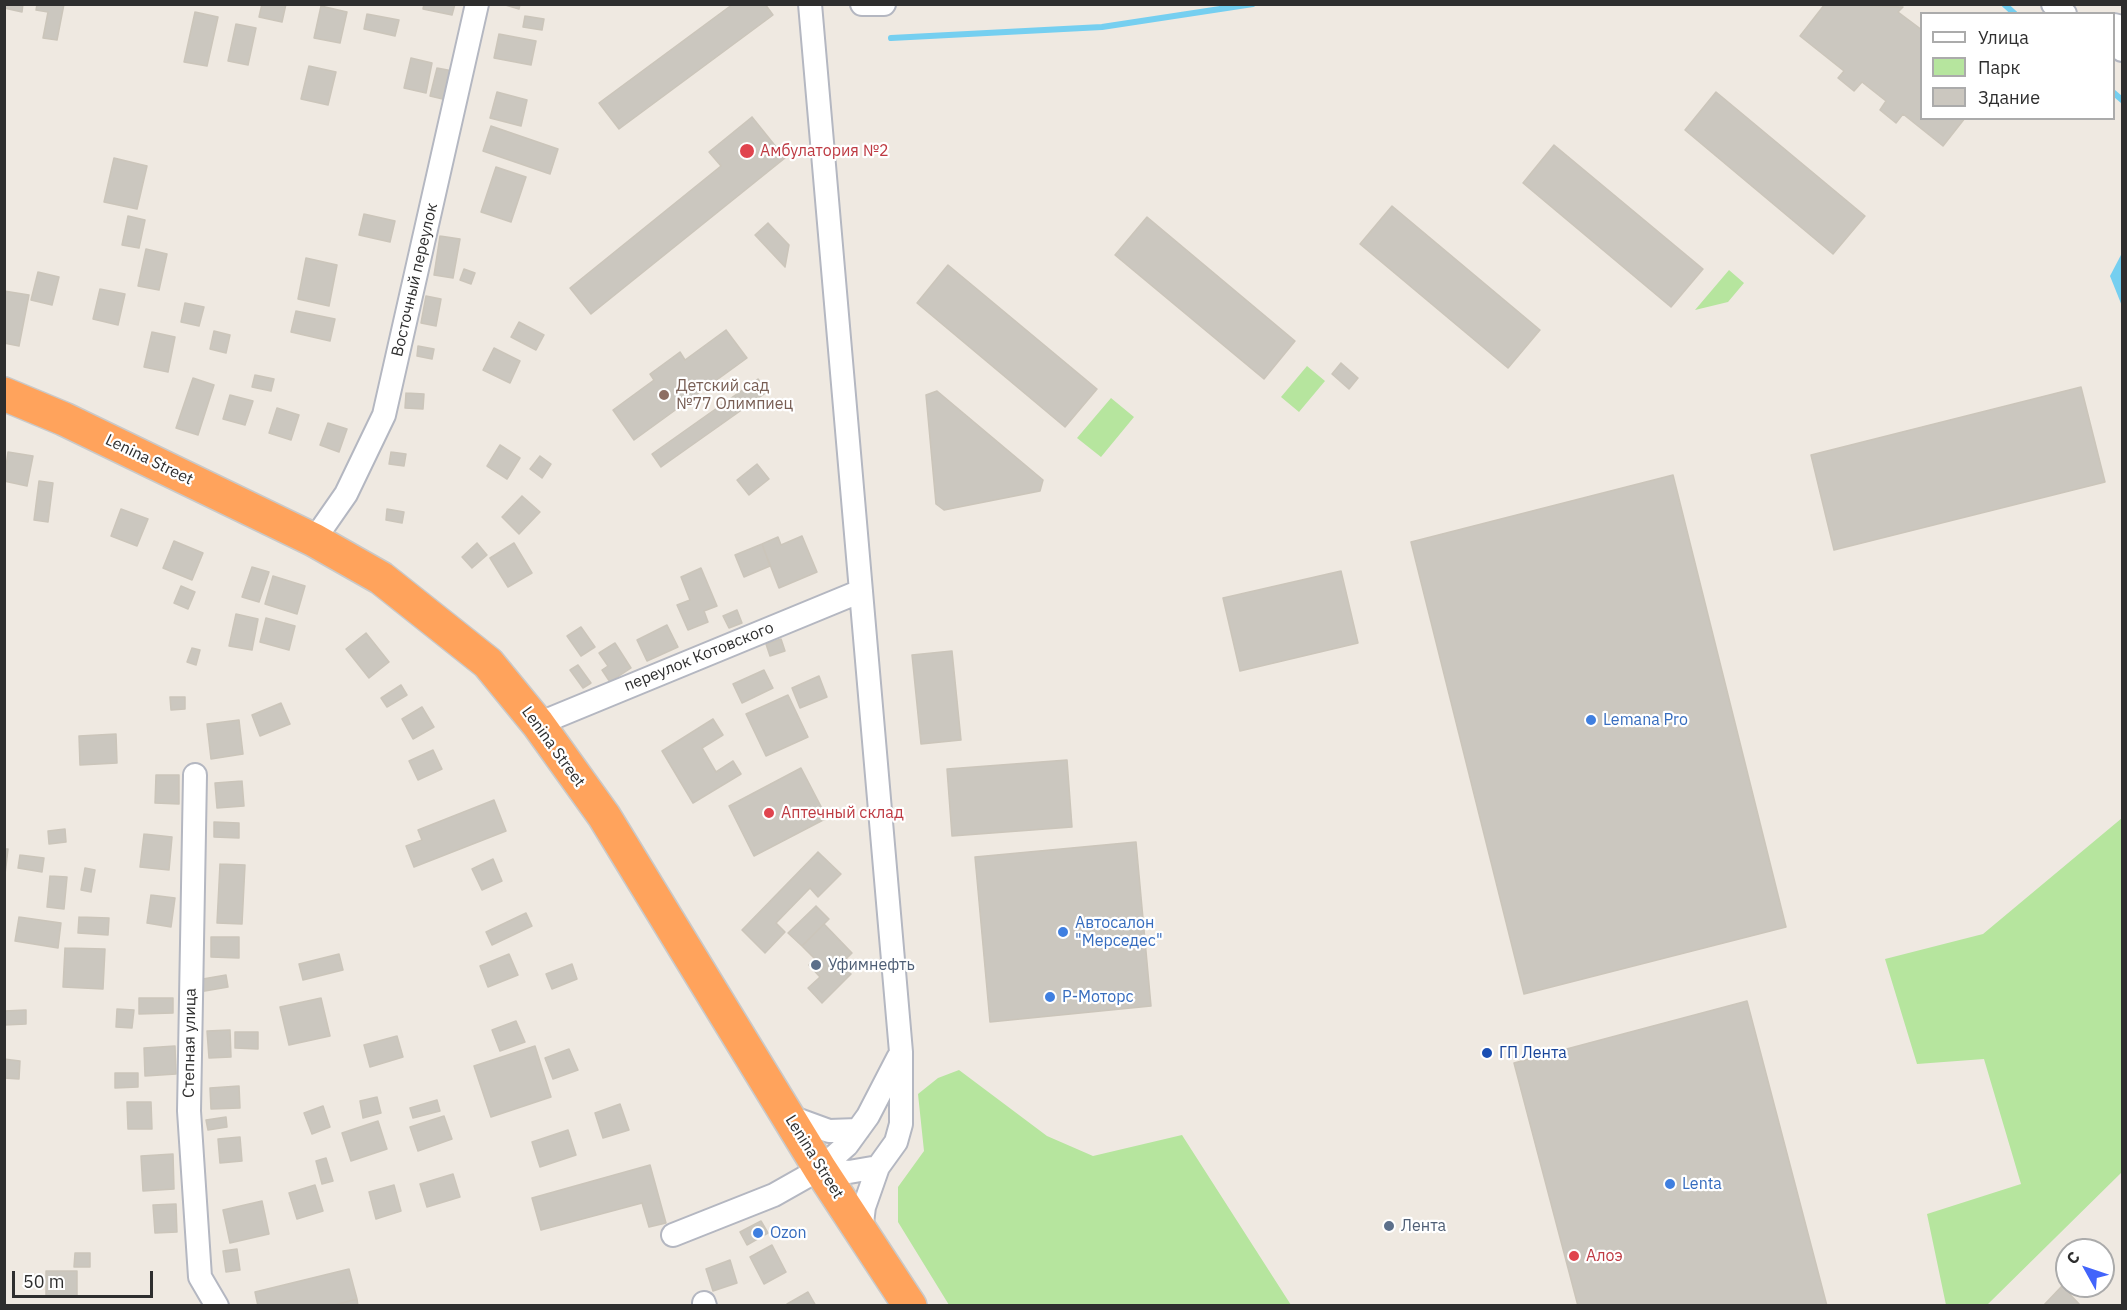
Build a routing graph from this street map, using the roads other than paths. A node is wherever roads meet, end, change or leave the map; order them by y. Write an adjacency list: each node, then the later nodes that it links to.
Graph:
1 (477, 4): 7 (street, Восточный переулок)
2 (810, 4): 8 (street)
3 (862, 4): 5 (street)
4 (884, 4): 5 (street)
5 (868, 5)
6 (4, 394): 7 (highway, Lenina Street)
7 (314, 540): 9 (highway, Lenina Street)
8 (861, 591): 9 (street, переулок Котовского); 11 (street)
9 (538, 724): 12 (highway, Lenina Street)
10 (195, 775): 18 (street, Степная улица)
11 (901, 1052): 13 (street); 14 (street)
12 (788, 1116): 13 (street); 15 (highway, Lenina Street)
13 (858, 1130): 15 (street)
14 (878, 1167): 15 (street); 16 (street)
15 (820, 1169): 16 (highway, Lenina Street); 17 (street)
16 (861, 1231): 19 (highway, Lenina Street)
17 (673, 1234)
18 (217, 1305)
19 (910, 1305)

